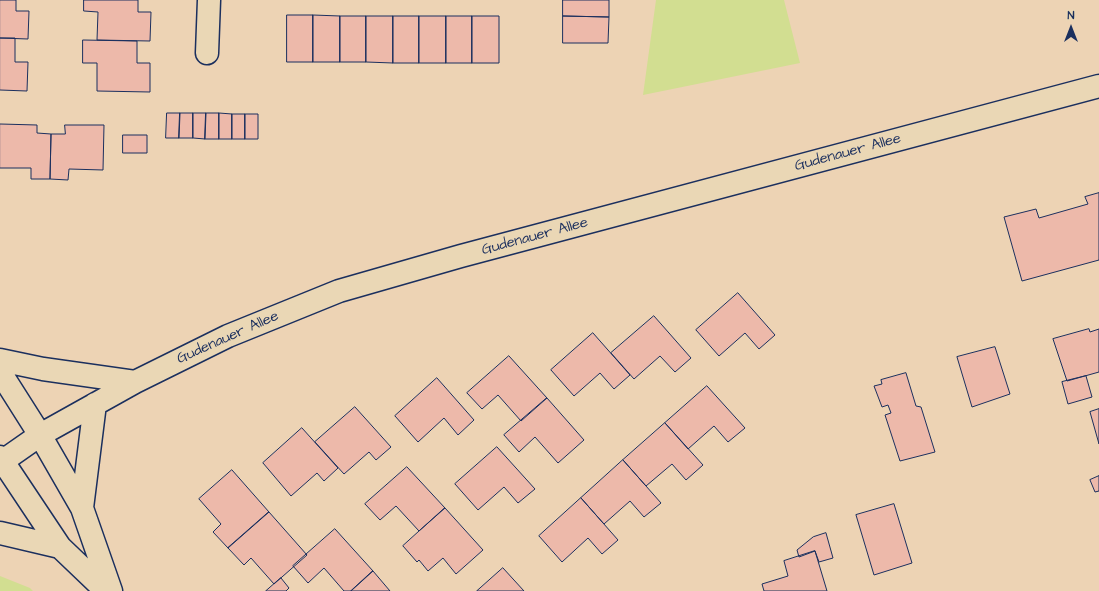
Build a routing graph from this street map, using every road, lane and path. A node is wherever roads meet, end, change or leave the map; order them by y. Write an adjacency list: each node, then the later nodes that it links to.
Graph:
1 (209, 0): 2 (main road)
2 (207, 53)
3 (1099, 86): 6 (main road, Gudenauer Allee)
4 (0, 360): 6 (main road)
5 (0, 372): 8 (main road)
6 (135, 382): 7 (main road, Gudenauer Allee)
7 (95, 404): 8 (main road, Gudenauer Allee); 10 (main road)
8 (40, 435): 9 (main road, Gudenauer Allee); 10 (main road)
9 (1, 460): 12 (main road)
10 (82, 508): 14 (main road)
11 (0, 533): 12 (main road)
12 (60, 547): 13 (main road)
13 (106, 591)
14 (111, 591)

